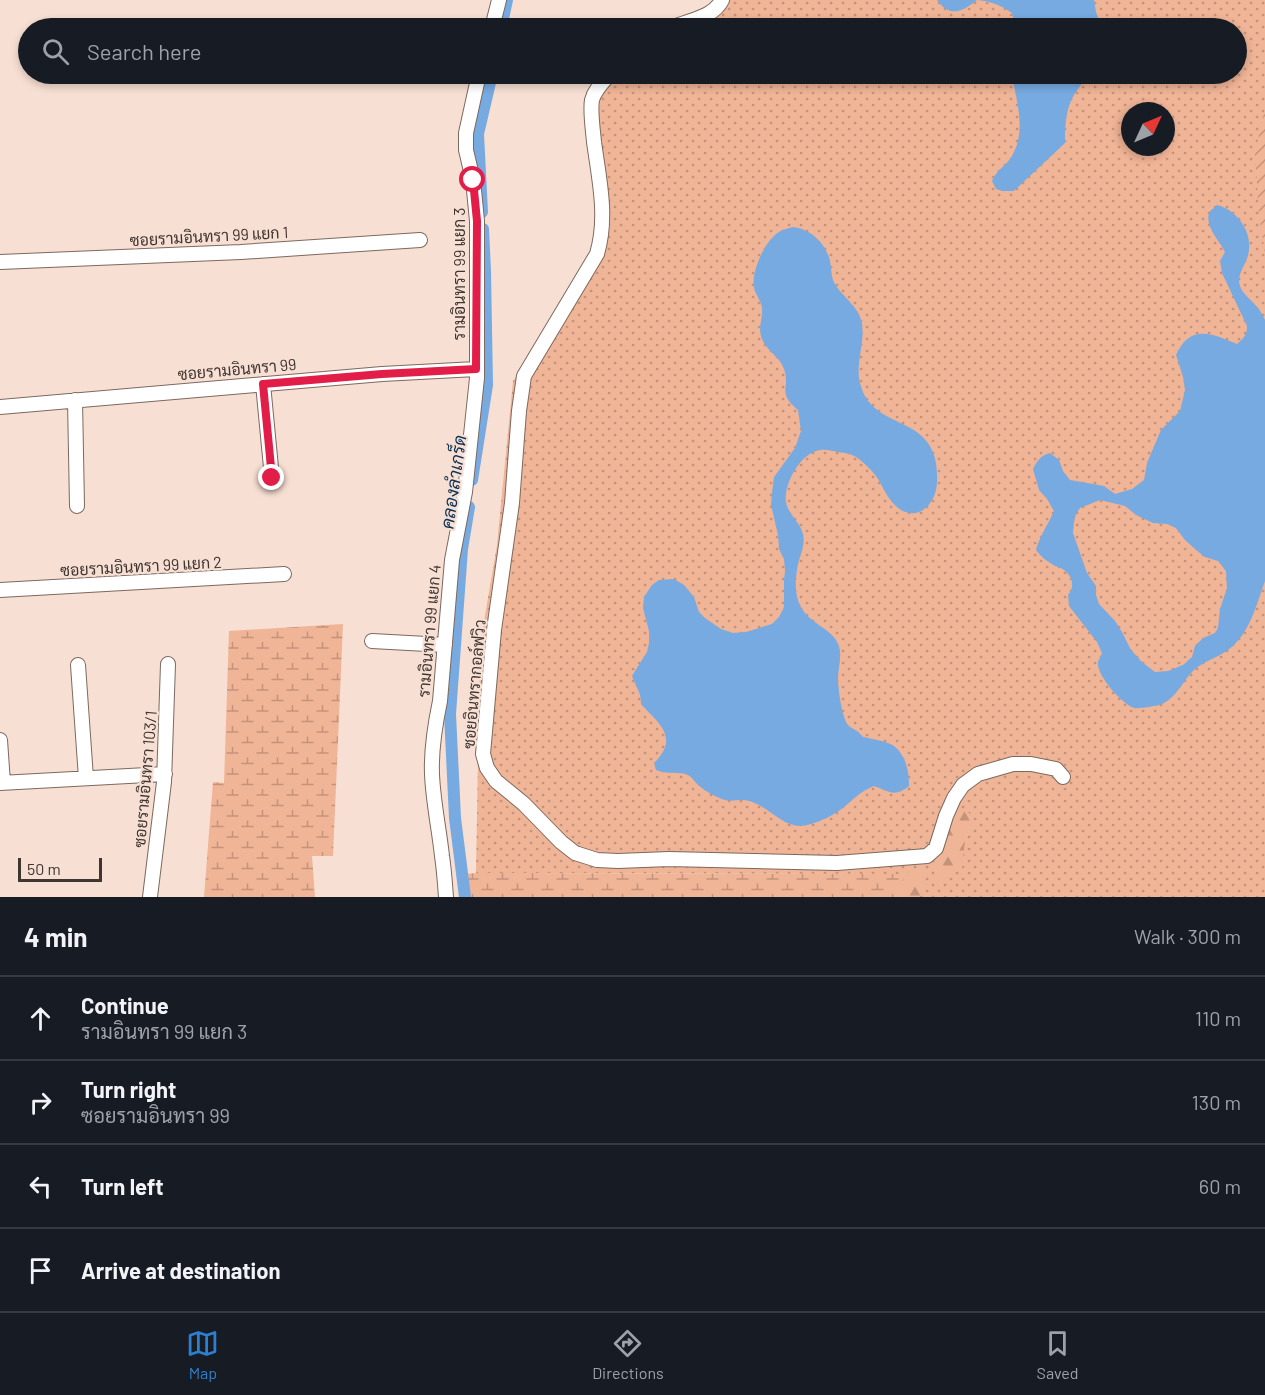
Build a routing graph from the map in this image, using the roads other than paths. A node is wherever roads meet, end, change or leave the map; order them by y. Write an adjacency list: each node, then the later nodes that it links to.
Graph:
1 (498, 0): 3 (street)
2 (722, 0): 4 (street)
3 (494, 18)
4 (698, 18)
5 (476, 84): 9 (street, รามอินทรา 99 แยก 3)
6 (600, 84): 23 (street, ซอยอินทรากอล์ฟวิว)
7 (420, 240): 8 (street, ซอยรามอินทรา 99 แยก 1)
8 (0, 262)
9 (476, 369): 10 (street, ซอยรามอินทรา 99); 18 (street, รามอินทรา 99 แยก 4)
10 (263, 384): 11 (street, ซอยรามอินทรา 99); 13 (street)
11 (75, 400): 12 (street, ซอยรามอินทรา 99); 14 (street)
12 (0, 407)
13 (272, 478)
14 (77, 506)
15 (284, 574): 16 (street, ซอยรามอินทรา 99 แยก 2)
16 (0, 590)
17 (372, 641): 18 (street)
18 (445, 645): 27 (street, รามอินทรา 99 แยก 4)
19 (168, 664): 22 (street, ซอยรามอินทรา 103/1)
20 (78, 665): 24 (street)
21 (0, 740): 25 (street)
22 (165, 774): 24 (street); 26 (street, ซอยรามอินทรา 103/1)
23 (1063, 777)
24 (86, 778): 25 (street)
25 (1, 783)
26 (150, 897)
27 (446, 897)

